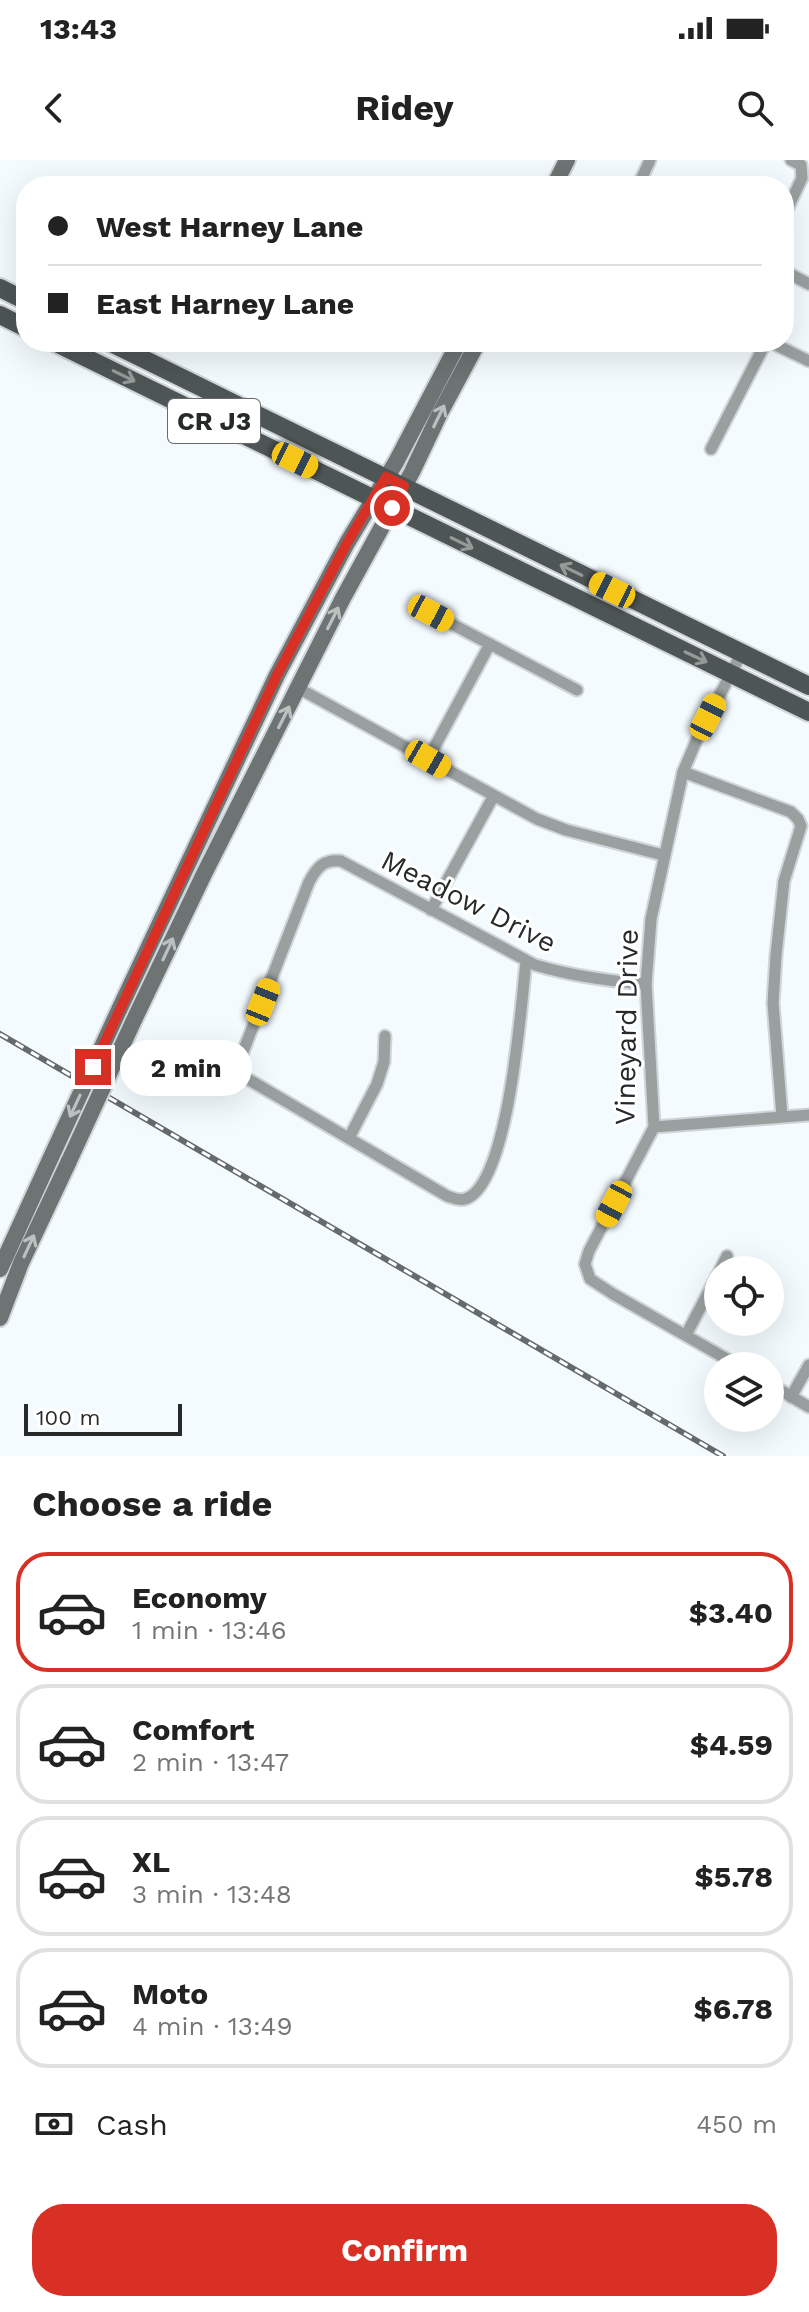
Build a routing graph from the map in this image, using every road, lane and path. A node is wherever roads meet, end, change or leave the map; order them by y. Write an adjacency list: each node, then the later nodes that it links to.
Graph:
1 (791, 160): 2 (street)
2 (794, 195)
3 (74, 352): 13 (main road, CR J3, one-way to 13)
4 (130, 352): 11 (main road, CR J3)
5 (454, 352): 11 (main road)
6 (473, 352): 12 (main road, one-way to 6)
7 (763, 352): 10 (street)
8 (790, 352): 9 (street)
9 (809, 361)
10 (711, 449)
11 (386, 477): 12 (main road, CR J3); 13 (main road)
12 (404, 486): 14 (main road); 17 (main road, CR J3, one-way to 12)
13 (374, 499): 14 (main road, CR J3); 35 (main road, one-way to 35, bridge)
14 (392, 508): 18 (main road, CR J3, one-way to 18); 20 (main road, one-way to 14)
15 (431, 613): 16 (street)
16 (490, 644): 21 (street); 23 (street)
17 (741, 654): 18 (street, Vineyard Drive); 19 (main road, CR J3)
18 (731, 673): 22 (main road, CR J3); 24 (street, Vineyard Drive)
19 (809, 686)
20 (298, 688): 23 (street); 35 (main road, one-way to 20, bridge)
21 (577, 690)
22 (809, 712)
23 (428, 759): 25 (street)
24 (683, 772): 26 (street, Vineyard Drive); 32 (street)
25 (493, 797): 26 (street); 27 (street)
26 (663, 855): 29 (street, Vineyard Drive)
27 (431, 910): 28 (street, Meadow Drive); 34 (street, Meadow Drive)
28 (526, 962): 29 (street, Meadow Drive); 34 (street)
29 (646, 984): 33 (street, Vineyard Drive)
30 (385, 1036): 34 (street)
31 (809, 1115): 32 (street)
32 (782, 1116): 33 (street)
33 (654, 1127): 39 (street, Vineyard Drive)
34 (349, 1138)
35 (61, 1157): 36 (main road); 38 (main road, one-way to 35)
36 (0, 1269)
37 (704, 1301): 39 (street)
38 (0, 1318)
39 (686, 1335): 40 (street)
40 (715, 1352)
41 (809, 1365): 43 (street)
42 (784, 1393): 43 (street)
43 (791, 1397): 44 (street)
44 (809, 1407)

